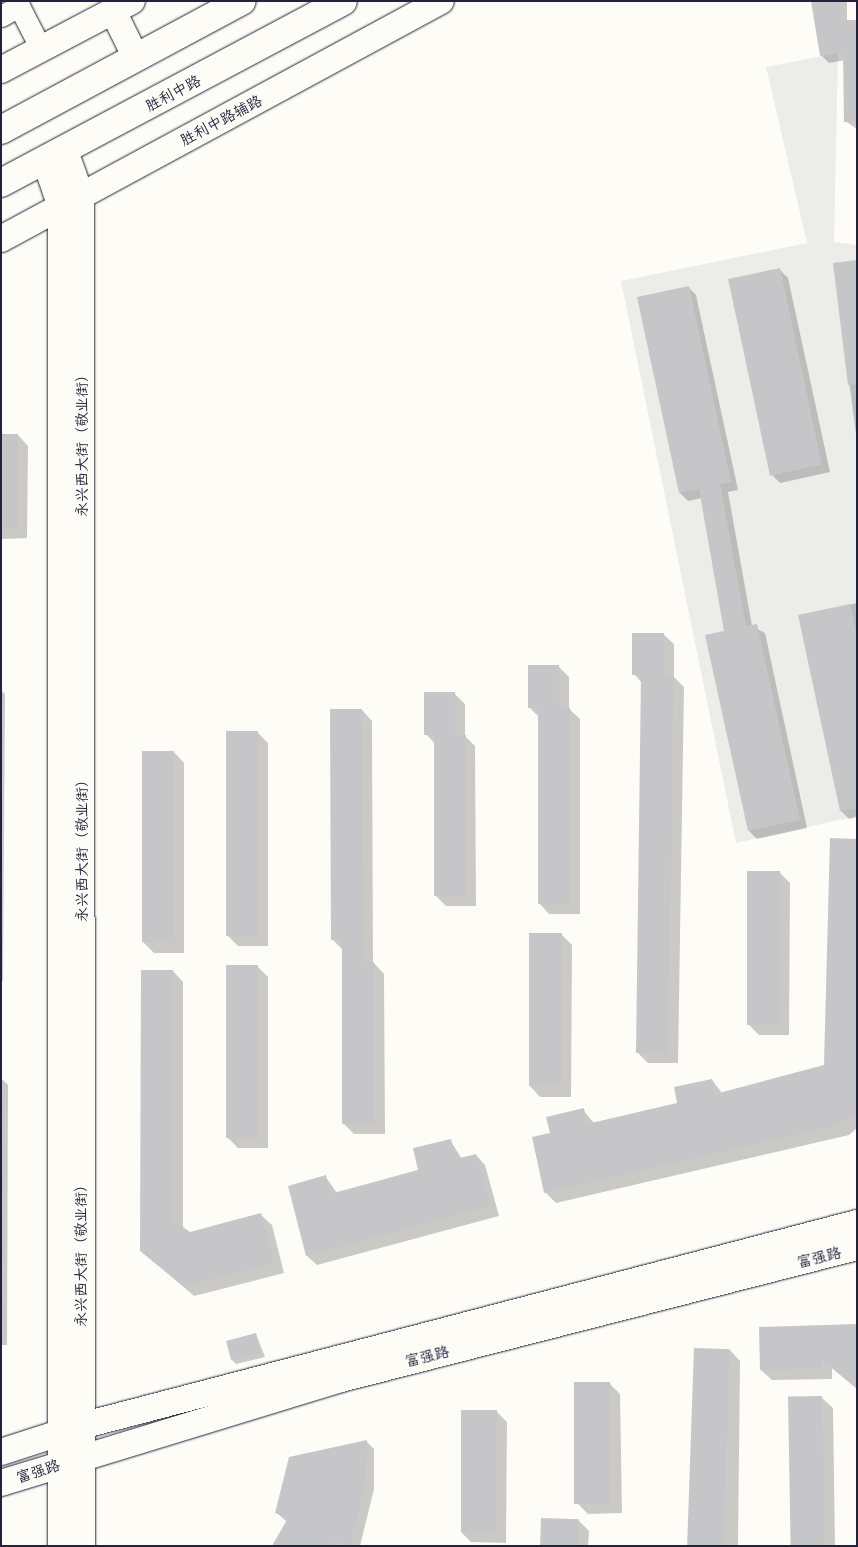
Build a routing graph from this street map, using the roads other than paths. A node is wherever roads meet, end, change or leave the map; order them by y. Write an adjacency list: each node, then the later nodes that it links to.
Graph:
1 (242, 1): 7 (highway)
2 (343, 1): 10 (highway, 胜利中路)
3 (441, 1): 12 (main road, 胜利中路辅路)
4 (117, 5): 6 (main road); 7 (main road)
5 (1, 16): 6 (street)
6 (41, 49): 8 (main road)
7 (136, 58): 9 (highway)
8 (1, 70)
9 (1, 130)
10 (55, 155): 11 (highway, 胜利中路); 12 (main road, 永兴西大街（敬业街）)
11 (1, 183)
12 (72, 202): 13 (main road, 胜利中路辅路); 16 (main road, 永兴西大街（敬业街）)
13 (1, 239)
14 (857, 1223): 16 (main road, 富强路)
15 (857, 1247): 18 (main road, 富强路)
16 (71, 1429): 17 (main road, 富强路); 18 (main road, 永兴西大街（敬业街）)
17 (1, 1452)
18 (72, 1460): 19 (main road, 富强路); 20 (main road, 永兴西大街（敬业街）); 21 (main road, 永兴西大街（敬业街）)
19 (1, 1483)
20 (62, 1546)
21 (82, 1546)

